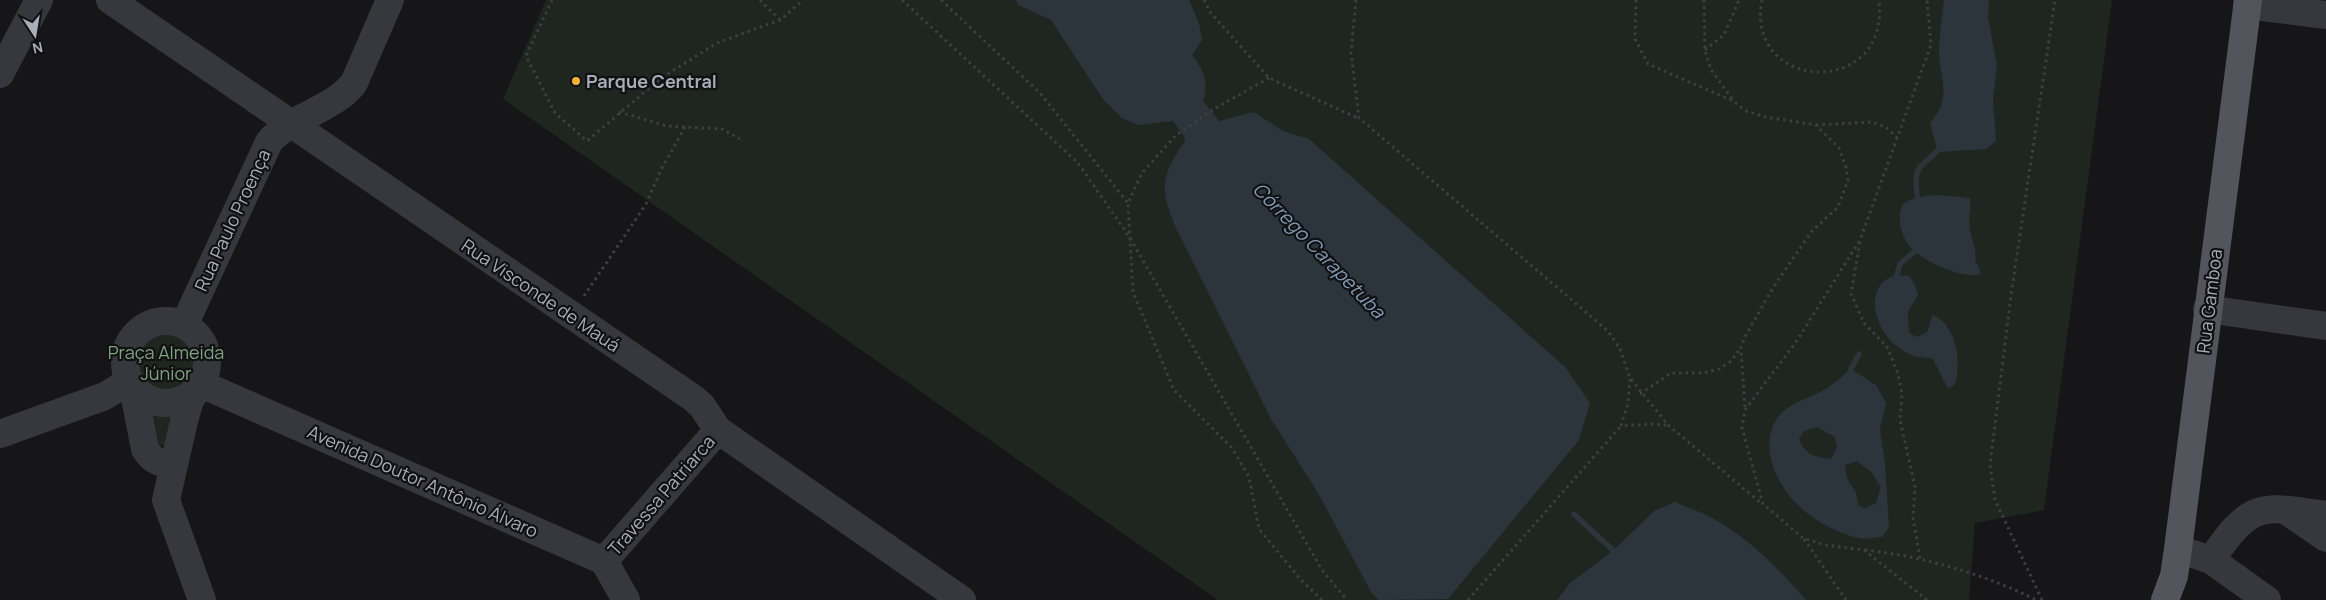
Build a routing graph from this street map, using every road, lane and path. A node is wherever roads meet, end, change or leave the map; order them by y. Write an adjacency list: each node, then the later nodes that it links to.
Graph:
1 (39, 0): 22 (street)
2 (110, 0): 27 (street, Rua Visconde de Mauá)
3 (390, 0): 27 (street, Rua Paulo Proença)
4 (552, 0): 25 (path)
5 (760, 0): 20 (path)
6 (802, 0): 20 (path)
7 (902, 0): 33 (path)
8 (941, 0): 32 (path)
9 (1204, 0): 23 (path)
10 (1356, 0): 26 (path)
11 (1636, 0): 24 (path)
12 (1704, 0): 21 (path)
13 (1739, 0): 21 (path)
14 (1762, 0): 15 (path)
15 (1878, 0)
16 (1927, 0): 30 (path)
17 (2055, 0): 69 (path)
18 (2248, 3): 19 (street); 35 (main road, Rua Gamboa)
19 (2326, 15)
20 (780, 20): 25 (path)
21 (1705, 50): 24 (path)
22 (0, 74)
23 (1269, 78): 26 (path); 32 (path)
24 (1733, 101): 28 (path)
25 (619, 112): 29 (path)
26 (1359, 118): 40 (path)
27 (291, 124): 36 (street, Rua Visconde de Mauá); 37 (street, Rua Paulo Proença)
28 (1816, 125): 30 (path); 39 (path)
29 (685, 127): 31 (path); 36 (path)
30 (1897, 138): 34 (path)
31 (740, 139)
32 (1128, 204): 33 (path)
33 (1130, 238): 63 (path); 64 (path)
34 (1860, 240): 44 (path); 57 (path)
35 (2207, 309): 38 (street); 55 (main road, Rua Gamboa)
36 (571, 315): 47 (street, Rua Visconde de Mauá)
37 (184, 325): 41 (street); 42 (street)
38 (2326, 326)
39 (1741, 348): 43 (path); 44 (path)
40 (1630, 378): 43 (path); 46 (path)
41 (131, 384): 42 (street); 48 (street); 49 (street)
42 (198, 387): 49 (street); 59 (street, Avenida Doutor Antônio Álvaro)
43 (1640, 394): 45 (path)
44 (1745, 410): 50 (path)
45 (1668, 425): 46 (path); 50 (path)
46 (1621, 426): 65 (path)
47 (718, 430): 59 (street, Travessa Patriarca); 62 (street, Rua Visconde de Mauá)
48 (0, 434)
49 (175, 460): 60 (street)
50 (1763, 504): 53 (path)
51 (2284, 509): 52 (street); 54 (street); 58 (street)
52 (2326, 515)
53 (1803, 538): 56 (path); 66 (path)
54 (2326, 538)
55 (2178, 549): 58 (street); 70 (main road, Rua Gamboa)
56 (1864, 550): 57 (path); 67 (path)
57 (1920, 558): 68 (path)
58 (2210, 560): 71 (street)
59 (604, 561): 61 (street)
60 (202, 600)
61 (626, 600)
62 (962, 600)
63 (1322, 600)
64 (1347, 600)
65 (1468, 600)
66 (1846, 600)
67 (1927, 600)
68 (2036, 600)
69 (2042, 600)
70 (2165, 600)
71 (2266, 600)

